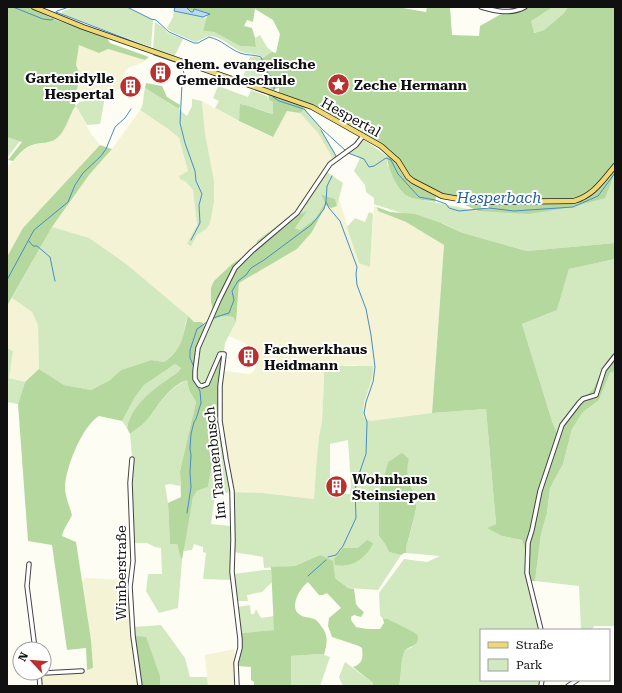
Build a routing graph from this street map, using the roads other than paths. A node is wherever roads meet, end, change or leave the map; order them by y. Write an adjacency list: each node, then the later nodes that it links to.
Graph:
1 (34, 7): 4 (main road, Hespertal)
2 (481, 7): 3 (street)
3 (525, 7)
4 (363, 136): 5 (main road, Hespertal); 14 (street, Im Tannenbusch)
5 (615, 166)
6 (615, 356): 9 (street)
7 (132, 459): 13 (street, Wimberstraße)
8 (29, 564): 10 (street)
9 (541, 629)
10 (34, 641)
11 (82, 670): 12 (street)
12 (52, 672)
13 (140, 686)
14 (237, 686)

